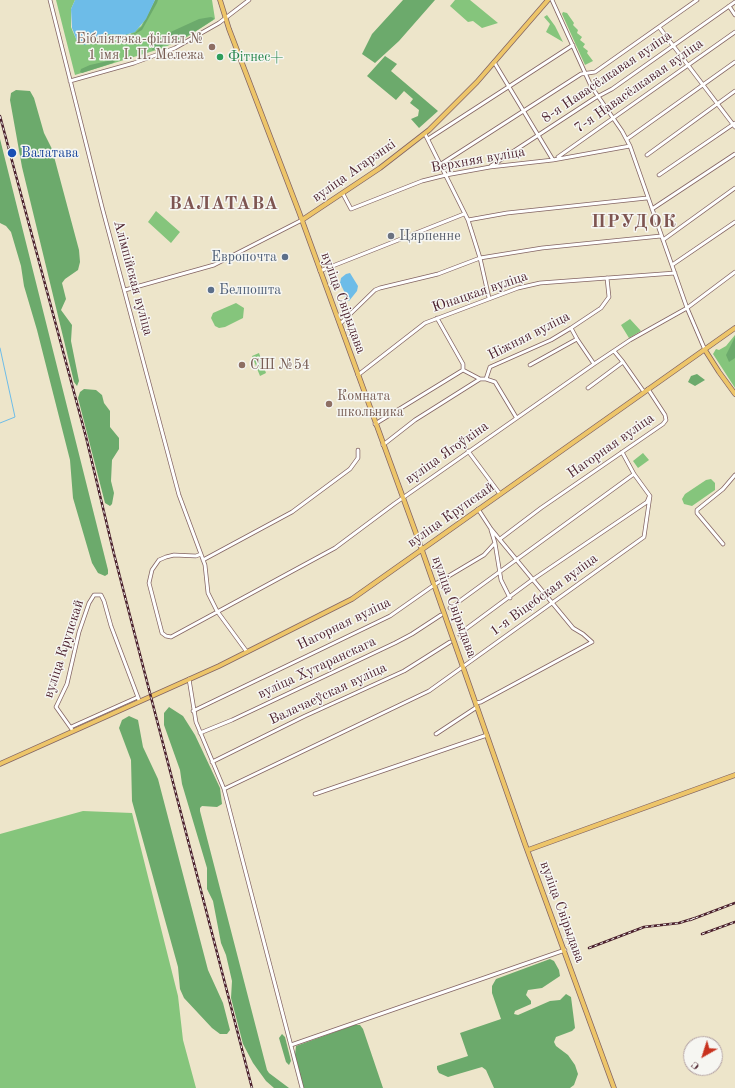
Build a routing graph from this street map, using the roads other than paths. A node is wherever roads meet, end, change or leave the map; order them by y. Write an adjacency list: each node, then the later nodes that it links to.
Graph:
1 (50, 0): 19 (street, Алімпійская вуліца)
2 (220, 0): 10 (main road, вуліца Свірыдава)
3 (249, 0): 10 (street)
4 (548, 0): 15 (main road, вуліца Агарэнкі)
5 (552, 0): 13 (street)
6 (697, 0): 11 (street)
7 (735, 2): 8 (street, 8-я Навасёлкавая вуліца)
8 (729, 6): 9 (street); 14 (street, 8-я Навасёлкавая вуліца)
9 (735, 15)
10 (225, 18): 19 (street); 45 (main road, вуліца Свірыдава)
11 (659, 26): 14 (street); 18 (street)
12 (735, 32): 17 (street, 7-я Навасёлкавая вуліца)
13 (573, 45): 18 (street); 21 (street)
14 (674, 46): 17 (street); 23 (street, 8-я Навасёлкавая вуліца)
15 (494, 62): 21 (street); 28 (main road, вуліца Агарэнкі)
16 (735, 62): 20 (street)
17 (688, 65): 20 (street); 26 (street, 7-я Навасёлкавая вуліца)
18 (585, 74): 23 (street); 25 (street)
19 (70, 81): 55 (street, Алімпійская вуліца)
20 (702, 85): 24 (street); 31 (street)
21 (510, 86): 25 (street); 30 (street)
22 (735, 90): 24 (street)
23 (598, 96): 26 (street); 29 (street, 8-я Навасёлкавая вуліца)
24 (716, 104): 27 (street); 34 (street)
25 (524, 111): 29 (street); 36 (street)
26 (613, 118): 31 (street); 35 (street, 7-я Навасёлкавая вуліца)
27 (734, 125): 39 (street)
28 (425, 134): 30 (street); 41 (main road, вуліца Агарэнкі)
29 (539, 136): 35 (street); 37 (street, 8-я Навасёлкавая вуліца)
30 (428, 139): 36 (street)
31 (627, 139): 32 (street)
32 (630, 146): 35 (street, Верхняя вуліца); 42 (street)
33 (735, 154): 43 (street)
34 (647, 155)
35 (555, 159): 37 (street, Верхняя вуліца)
36 (441, 164): 38 (street)
37 (490, 167): 38 (street, Верхняя вуліца)
38 (446, 175): 41 (street, Верхняя вуліца); 44 (street)
39 (659, 175)
40 (735, 188): 48 (street)
41 (343, 194): 45 (main road, вуліца Агарэнкі)
42 (648, 198): 43 (street); 46 (street)
43 (652, 209): 48 (street)
44 (464, 214): 46 (street); 51 (street)
45 (302, 220): 51 (main road, вуліца Свірыдава); 55 (street, вуліца Агарэнкі)
46 (468, 220): 49 (street)
47 (735, 222): 50 (street)
48 (662, 238): 49 (street); 50 (street)
49 (480, 258): 56 (street); 59 (street)
50 (672, 265): 53 (street)
51 (319, 271): 59 (main road, вуліца Свірыдава)
52 (735, 272): 57 (street, вуліца Ягоўкіна)
53 (675, 273): 54 (street, Юнацкая вуліца); 57 (street)
54 (607, 278): 56 (street, Юнацкая вуліца); 60 (street, Ніжняя вуліца)
55 (125, 290): 92 (street, Алімпійская вуліца)
56 (489, 298): 58 (street, Юнацкая вуліца)
57 (687, 308): 63 (street); 64 (street, вуліца Ягоўкіна)
58 (437, 318): 68 (street); 69 (street, Юнацкая вуліца)
59 (340, 324): 69 (main road, вуліца Свірыдава)
60 (571, 328): 62 (street); 71 (street, Ніжняя вуліца)
61 (735, 328): 63 (main road, вуліца Крупскай)
62 (577, 339): 66 (street); 67 (street)
63 (705, 350): 73 (main road, вуліца Крупскай); 74 (main road)
64 (614, 351): 65 (street); 66 (street, вуліца Ягоўкіна)
65 (624, 362): 72 (street); 73 (street)
66 (594, 364): 75 (street, вуліца Ягоўкіна)
67 (530, 365)
68 (463, 370): 70 (street, Ніжняя вуліца); 76 (street)
69 (358, 375): 76 (main road, вуліца Свірыдава)
70 (480, 379): 71 (street, Ніжняя вуліца); 77 (street)
71 (486, 379): 75 (street)
72 (588, 388)
73 (646, 390): 80 (street, Нагорная вуліца); 83 (main road, вуліца Крупскай)
74 (735, 394)
75 (516, 417): 79 (street, вуліца Ягоўкіна)
76 (376, 424): 77 (main road, вуліца Свірыдава)
77 (383, 445): 85 (main road, вуліца Свірыдава)
78 (358, 450): 94 (street)
79 (468, 452): 83 (street); 85 (street, вуліца Ягоўкіна)
80 (622, 452): 81 (street); 88 (street, Нагорная вуліца)
81 (634, 474): 84 (street); 93 (street)
82 (735, 475): 90 (street)
83 (500, 494): 86 (main road, вуліца Крупскай)
84 (650, 496): 96 (street); 99 (street, 1-я Віцебская вуліца)
85 (403, 498): 91 (main road, вуліца Свірыдава); 101 (street, вуліца Ягоўкіна)
86 (478, 509): 87 (street); 91 (main road, вуліца Крупскай)
87 (491, 529): 88 (street); 89 (street)
88 (500, 539): 93 (street)
89 (495, 543): 95 (street); 97 (street, Нагорная вуліца)
90 (723, 544)
91 (422, 550): 97 (main road, вуліца Свірыдава); 105 (main road, вуліца Крупскай)
92 (201, 554): 94 (street, Алімпійская вуліца); 101 (street, вуліца Ягоўкіна)
93 (516, 559): 95 (street); 96 (street)
94 (203, 560): 101 (street)
95 (499, 571): 98 (street); 100 (street)
96 (532, 580): 98 (street); 99 (street)
97 (434, 585): 106 (main road, вуліца Свірыдава); 110 (street, Нагорная вуліца)
98 (510, 598): 103 (street)
99 (552, 602): 106 (street, 1-я Віцебская вуліца); 109 (street)
100 (450, 608)
101 (217, 611): 105 (street)
102 (441, 615): 112 (street, вуліца Хутаранскага)
103 (459, 634)
104 (450, 642): 115 (street, Валачаеўская вуліца)
105 (247, 652): 107 (main road, вуліца Крупскай)
106 (463, 667): 109 (main road, вуліца Свірыдава); 118 (street, 1-я Віцебская вуліца)
107 (189, 679): 108 (main road, вуліца Крупскай); 110 (street)
108 (139, 699): 111 (main road, вуліца Крупскай); 111 (street, вуліца Крупскай)
109 (477, 705): 113 (street); 114 (main road, вуліца Свірыдава)
110 (193, 710): 112 (street)
111 (72, 729): 116 (main road, вуліца Крупскай)
112 (200, 733): 115 (street)
113 (436, 734)
114 (487, 735): 119 (street); 120 (main road, вуліца Свірыдава)
115 (212, 762): 118 (street)
116 (0, 764)
117 (735, 775): 120 (main road)
118 (224, 789): 122 (street)
119 (315, 794)
120 (528, 850): 121 (main road, вуліца Свірыдава)
121 (565, 950): 122 (street); 124 (main road, вуліца Свірыдава)
122 (291, 1045): 123 (street)
123 (302, 1088)
124 (614, 1088)

